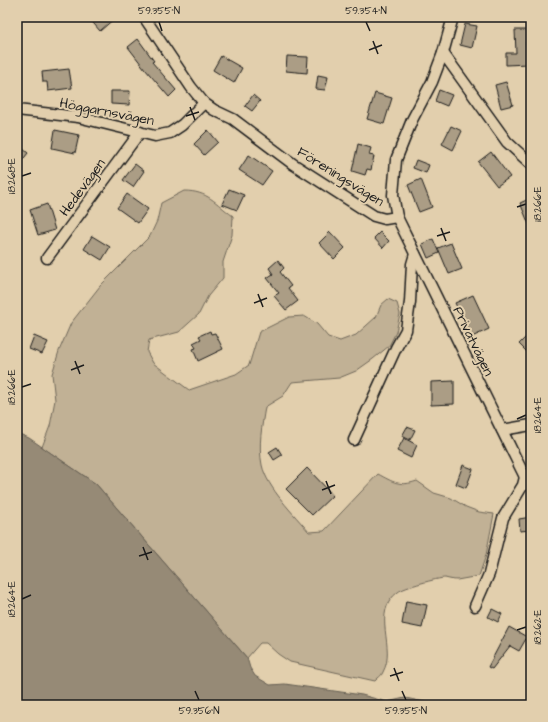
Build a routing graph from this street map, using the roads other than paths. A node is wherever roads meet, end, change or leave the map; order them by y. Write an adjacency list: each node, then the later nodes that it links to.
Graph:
1 (144, 17): 4 (street, Föreningsvägen)
2 (453, 17): 3 (street, Föreningsvägen)
3 (443, 53): 7 (street); 8 (street, Föreningsvägen)
4 (204, 103): 6 (street, Höggarnsvägen); 8 (street, Föreningsvägen)
5 (17, 110): 6 (street, Höggarnsvägen)
6 (140, 132): 10 (street, Hedevägen)
7 (531, 164)
8 (396, 217): 9 (street, Privatvägen)
9 (415, 254): 12 (street, Privatvägen); 13 (street)
10 (47, 258)
11 (531, 426): 12 (street)
12 (502, 430): 14 (street, Privatvägen)
13 (354, 440)
14 (525, 477): 15 (street, Privatvägen); 16 (street)
15 (531, 486)
16 (475, 606)

